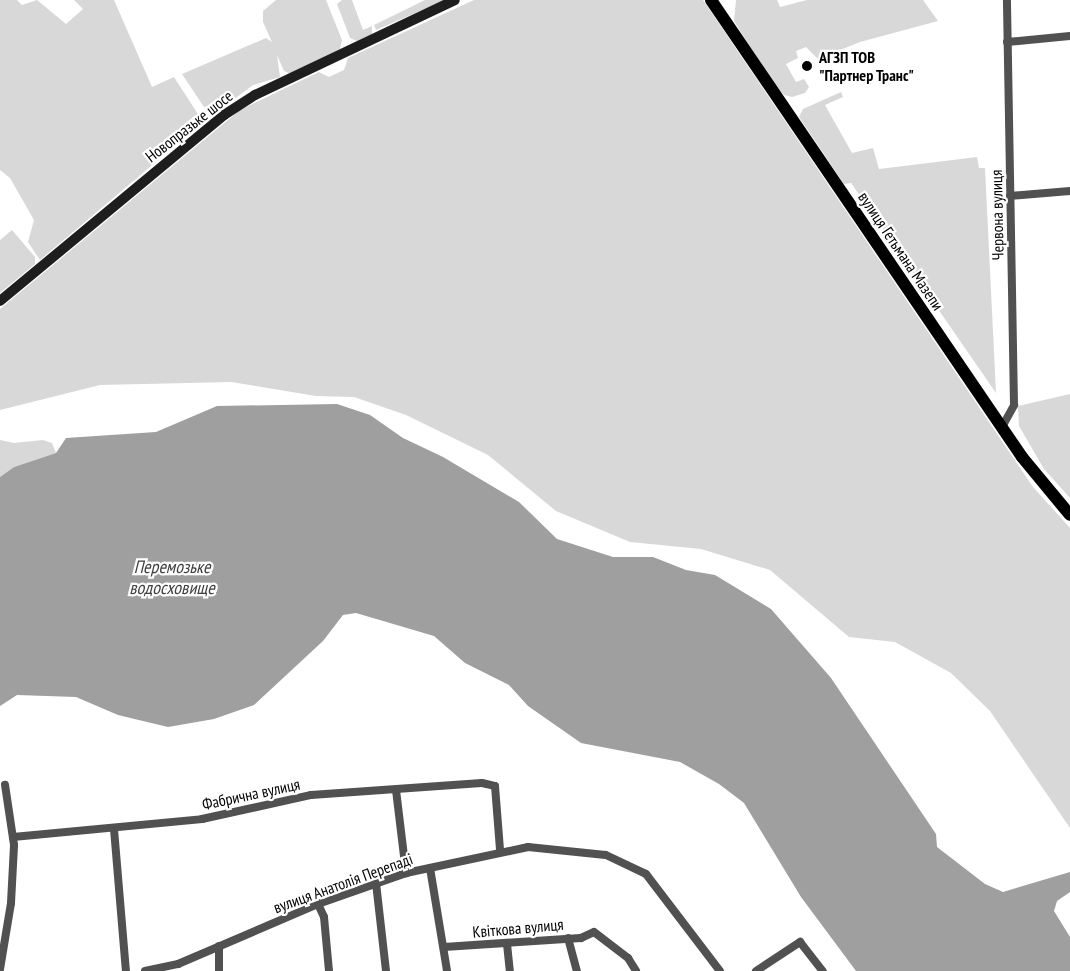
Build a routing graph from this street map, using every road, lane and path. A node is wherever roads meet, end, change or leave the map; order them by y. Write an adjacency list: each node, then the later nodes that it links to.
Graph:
1 (455, 0): 8 (main road, Новопразьке шосе)
2 (711, 0): 9 (highway, вулиця Гетьмана Мазепи)
3 (1006, 0): 5 (street, Червона вулиця)
4 (1070, 36): 5 (street)
5 (1007, 42): 7 (street, Червона вулиця)
6 (1070, 191): 7 (street)
7 (1010, 196): 9 (street, Червона вулиця)
8 (0, 301)
9 (1002, 427): 10 (highway, вулиця Гетьмана Мазепи)
10 (1070, 515)
11 (5, 786): 14 (street)
12 (396, 790): 13 (street, Фабрична вулиця); 15 (street, Фабрична вулиця); 17 (street)
13 (114, 829): 14 (street, Фабрична вулиця); 26 (street)
14 (13, 837): 25 (street)
15 (500, 850): 16 (street, вулиця Анатолія Перепаді); 35 (street, вулиця Анатолія Перепаді)
16 (430, 868): 17 (street, вулиця Анатолія Перепаді); 23 (street)
17 (406, 873): 18 (street, вулиця Анатолія Перепаді)
18 (376, 883): 19 (street, вулиця Анатолія Перепаді); 30 (street)
19 (318, 904): 22 (street, вулиця Анатолія Перепаді); 29 (street)
20 (568, 938): 21 (street, Квіткова вулиця); 33 (street); 34 (street, Квіткова вулиця)
21 (507, 944): 23 (street, Квіткова вулиця); 32 (street)
22 (219, 946): 24 (street, вулиця Анатолія Перепаді); 28 (street)
23 (444, 947): 31 (street)
24 (182, 967): 27 (street, вулиця Анатолія Перепаді)
25 (0, 969)
26 (126, 971)
27 (145, 971)
28 (219, 971)
29 (328, 971)
30 (386, 971)
31 (447, 971)
32 (510, 971)
33 (577, 971)
34 (636, 971)
35 (720, 971)
36 (756, 971): 37 (street)
37 (823, 971)

